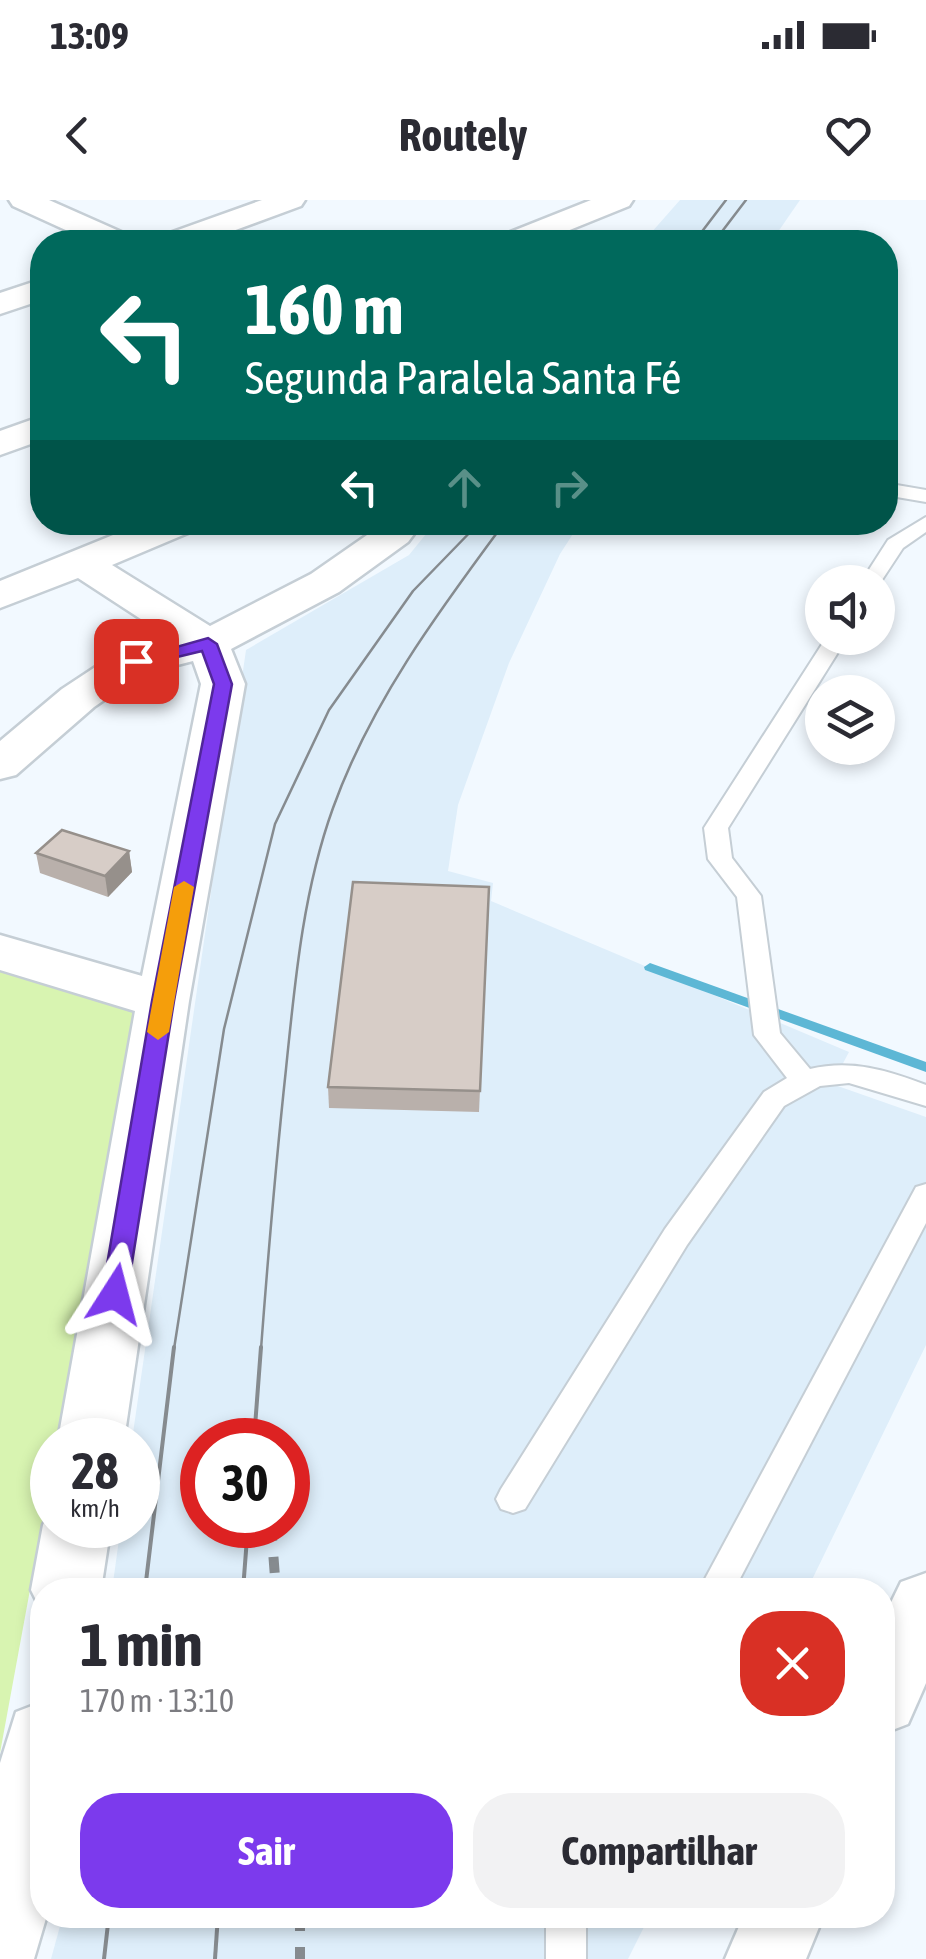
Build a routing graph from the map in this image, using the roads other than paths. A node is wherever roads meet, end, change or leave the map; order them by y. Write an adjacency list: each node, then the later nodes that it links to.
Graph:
1 (24, 200): 4 (street)
2 (290, 200): 5 (street)
3 (618, 200): 6 (street)
4 (90, 230)
5 (207, 230)
6 (544, 230)
7 (30, 293): 8 (street)
8 (0, 304)
9 (30, 432): 10 (street)
10 (0, 444)
11 (898, 491): 12 (lane)
12 (926, 496)
13 (926, 522): 17 (lane)
14 (151, 535): 16 (street)
15 (393, 535): 19 (street)
16 (85, 564): 18 (street); 19 (street)
17 (882, 565)
18 (0, 596)
19 (208, 644): 21 (street); 23 (street)
20 (825, 655): 24 (lane)
21 (0, 766)
22 (0, 952): 23 (street)
23 (163, 1001): 27 (street)
24 (804, 1080): 25 (lane); 28 (lane)
25 (926, 1096)
26 (926, 1195): 31 (lane)
27 (95, 1418)
28 (513, 1499)
29 (73, 1548): 30 (street)
30 (68, 1578)
31 (722, 1578)
32 (926, 1604): 33 (street)
33 (895, 1672)
34 (30, 1790): 35 (street)
35 (5, 1903)
36 (566, 1928): 38 (lane)
37 (778, 1928): 39 (street)
38 (566, 1959)
39 (764, 1959)

